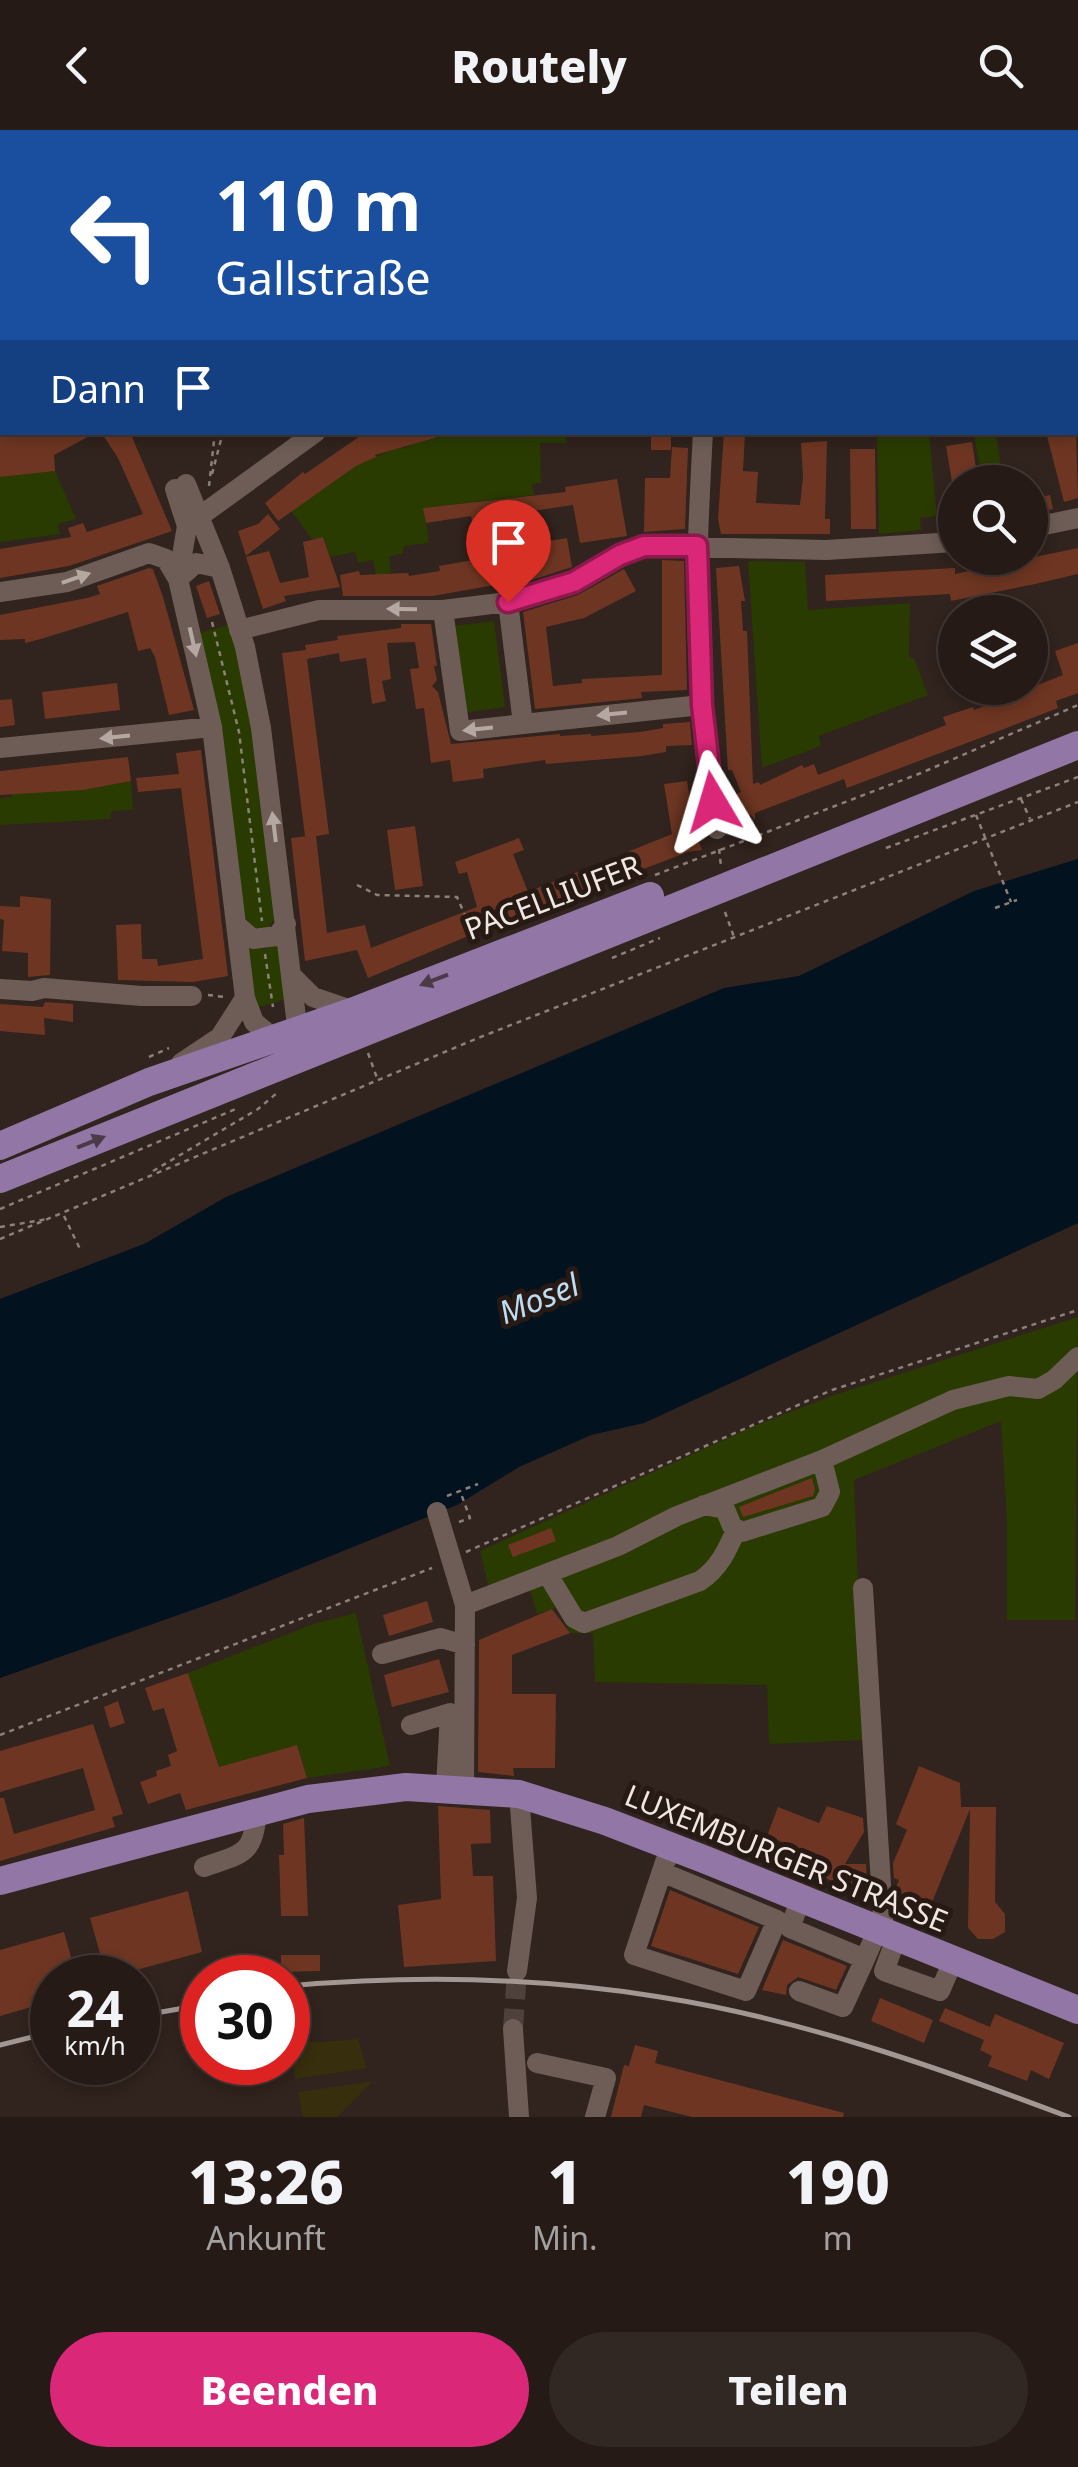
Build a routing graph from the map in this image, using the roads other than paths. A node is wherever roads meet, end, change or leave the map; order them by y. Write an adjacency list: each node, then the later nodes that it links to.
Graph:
1 (312, 435): 3 (street)
2 (703, 435): 8 (street)
3 (234, 491): 5 (street); 5 (street)
4 (1078, 518): 6 (street)
5 (193, 522): 9 (street); 10 (street)
6 (1048, 524)
7 (938, 543): 8 (street)
8 (697, 546): 12 (street); 15 (street)
9 (220, 568): 10 (street); 14 (street)
10 (178, 579): 11 (street, one-way to 10); 18 (street, one-way to 18)
11 (0, 592)
12 (508, 602): 13 (street); 16 (street)
13 (443, 610): 14 (street, one-way to 14); 16 (street, one-way to 13)
14 (231, 624): 22 (street, one-way to 14)
15 (702, 705): 16 (street, one-way to 16); 21 (street)
16 (523, 724)
17 (1078, 724): 28 (main road, PACELLIUFER, one-way to 28)
18 (212, 727): 20 (street, one-way to 20); 23 (street)
19 (1078, 745): 30 (main road, PACELLIUFER)
20 (0, 748)
21 (717, 829)
22 (286, 924): 23 (street); 24 (street)
23 (238, 927): 27 (street)
24 (292, 975): 28 (street); 29 (street)
25 (0, 989): 26 (street)
26 (199, 995)
27 (236, 998): 29 (street); 31 (street)
28 (354, 1010): 29 (main road, PACELLIUFER)
29 (286, 1035): 30 (street); 31 (main road, PACELLIUFER)
30 (300, 1059): 33 (main road, PACELLIUFER, one-way to 30)
31 (150, 1082): 32 (main road, PACELLIUFER)
32 (0, 1146)
33 (0, 1179)
34 (1078, 1357): 35 (street)
35 (822, 1460): 36 (street); 38 (street)
36 (704, 1505): 38 (street); 39 (street)
37 (437, 1506): 41 (street)
38 (736, 1530): 39 (street)
39 (548, 1575): 41 (street)
40 (862, 1588): 52 (street)
41 (465, 1605): 42 (street)
42 (465, 1645): 43 (street); 45 (street)
43 (382, 1654)
44 (412, 1725): 45 (street)
45 (455, 1788): 46 (main road, LUXEMBURGER STRASSE); 47 (main road, LUXEMBURGER STRASSE)
46 (520, 1794): 48 (main road, LUXEMBURGER STRASSE); 54 (street)
47 (257, 1810): 49 (street); 50 (main road, LUXEMBURGER STRASSE)
48 (669, 1860): 48 (street); 51 (main road, LUXEMBURGER STRASSE)
49 (204, 1867)
50 (0, 1881)
51 (801, 1898): 52 (main road, LUXEMBURGER STRASSE); 53 (street)
52 (886, 1934): 53 (street); 56 (main road, LUXEMBURGER STRASSE)
53 (865, 1959): 55 (street)
54 (517, 1971)
55 (799, 1991)
56 (1078, 2010)
57 (513, 2029): 59 (street)
58 (537, 2064): 60 (street)
59 (518, 2117)
60 (596, 2117)

